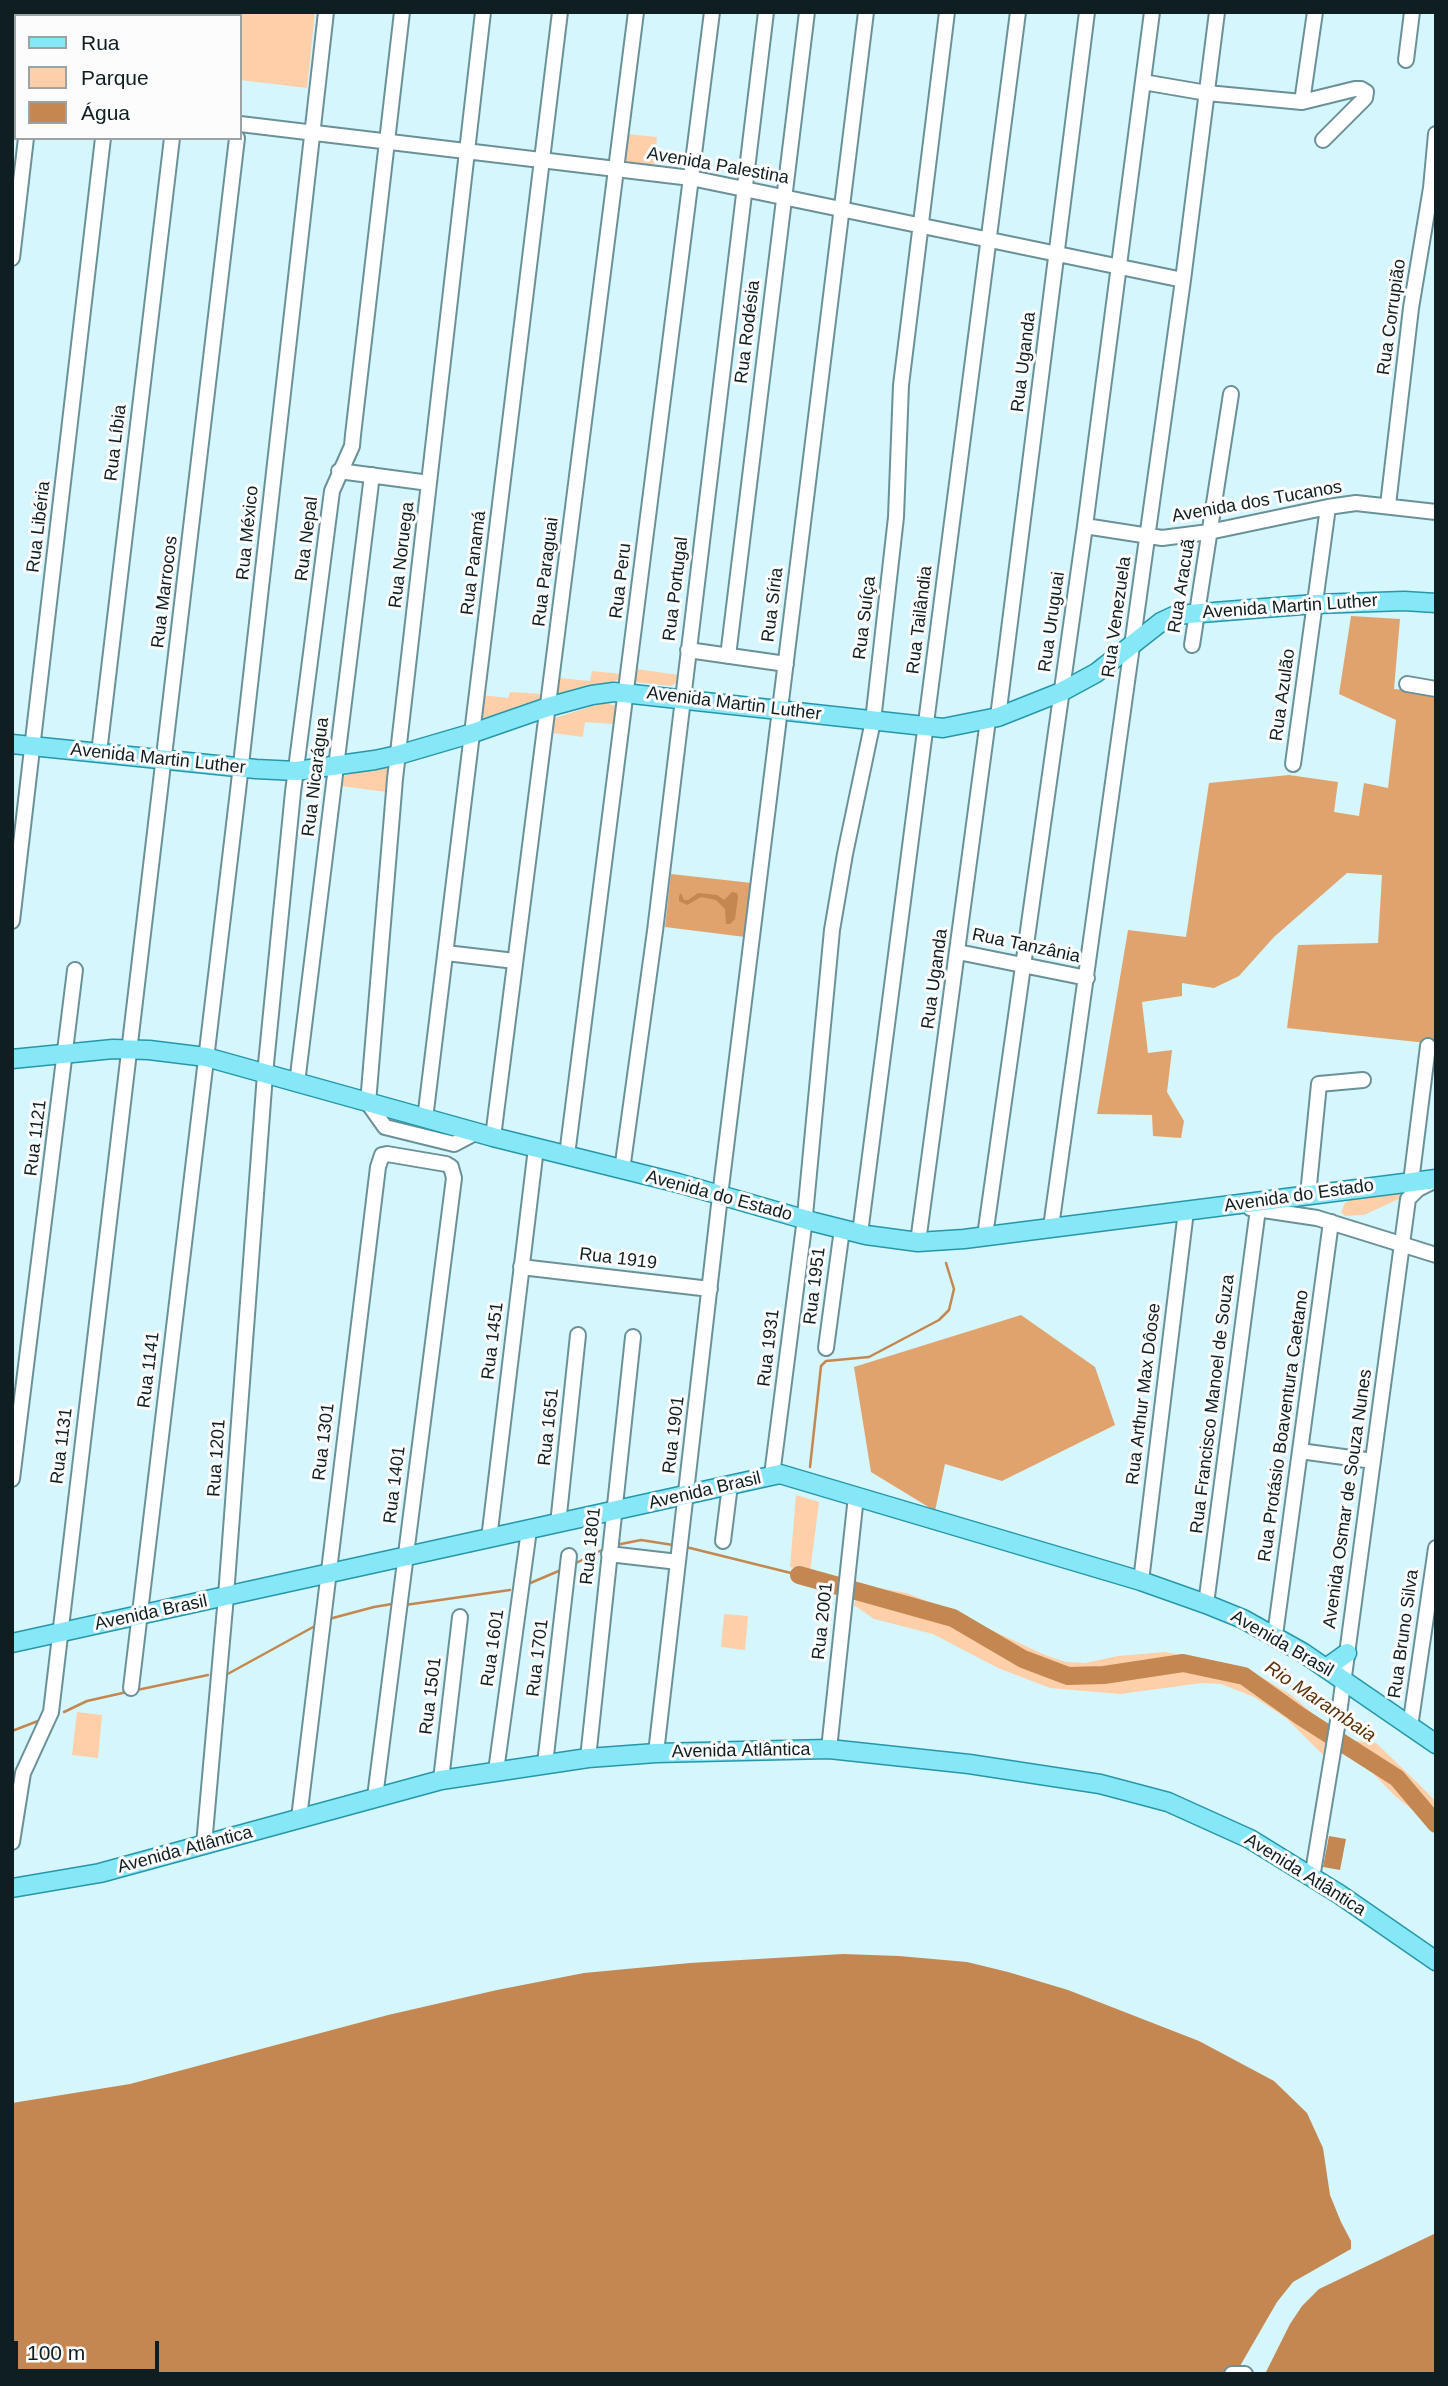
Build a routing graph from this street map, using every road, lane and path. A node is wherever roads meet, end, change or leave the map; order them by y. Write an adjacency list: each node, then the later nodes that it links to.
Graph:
1 (326, 12): 22 (street, Rua México)
2 (402, 12): 28 (street, Rua Nepal)
3 (483, 12): 30 (street, Rua Noruega)
4 (560, 12): 31 (street, Rua Panamá)
5 (636, 12): 32 (street, Rua Paraguai)
6 (712, 12): 33 (street, Rua Peru)
7 (766, 12): 34 (street, Rua Portugal)
8 (807, 12): 35 (street, Rua Rodésia)
9 (866, 12): 36 (street, Rua Síria)
10 (947, 12): 37 (street, Rua Suíça)
11 (1018, 12): 38 (street, Rua Tailândia)
12 (1087, 12): 39 (street, Rua Uganda)
13 (1152, 12): 18 (street, Rua Uruguai)
14 (1217, 12): 19 (street, Rua Venezuela)
15 (1315, 12): 20 (street)
16 (1412, 12): 17 (street)
17 (1406, 60)
18 (1143, 82): 19 (street); 41 (street, Rua Uruguai)
19 (1207, 93): 20 (street); 42 (street, Rua Venezuela)
20 (1302, 102): 29 (street)
21 (242, 124): 22 (street, Avenida Palestina)
22 (312, 132): 28 (street, Avenida Palestina); 79 (street, Rua México)
23 (1436, 134): 47 (street, Rua Corrupião)
24 (26, 140): 40 (street)
25 (103, 140): 73 (street, Rua Libéria)
26 (172, 140): 74 (street, Rua Líbia)
27 (237, 140): 76 (street, Rua Marrocos)
28 (387, 141): 30 (street, Avenida Palestina); 44 (street, Rua Nepal)
29 (1323, 141)
30 (467, 150): 31 (street, Avenida Palestina); 46 (street, Rua Noruega)
31 (542, 159): 32 (street, Avenida Palestina); 71 (street, Rua Panamá)
32 (617, 169): 33 (street, Avenida Palestina); 66 (street, Rua Paraguai)
33 (691, 178): 34 (street, Avenida Palestina); 63 (street, Rua Peru)
34 (745, 188): 35 (street, Avenida Palestina); 58 (street, Rua Portugal)
35 (784, 196): 36 (street, Avenida Palestina); 59 (street, Rua Rodésia)
36 (842, 208): 37 (street, Avenida Palestina); 60 (street, Rua Síria)
37 (920, 225): 38 (street, Avenida Palestina); 69 (street, Rua Suíça)
38 (989, 239): 39 (street, Avenida Palestina); 70 (street, Rua Tailândia)
39 (1057, 254): 41 (street, Avenida Palestina); 68 (street, Rua Uganda)
40 (12, 258)
41 (1120, 267): 42 (street, Avenida Palestina); 50 (street, Rua Uruguai)
42 (1183, 280): 52 (street, Rua Venezuela)
43 (1231, 394): 51 (street, Rua Aracuã)
44 (339, 471): 45 (street); 80 (street, Rua Nepal)
45 (372, 475): 46 (street); 78 (street, Rua Nicarágua)
46 (429, 483): 75 (street, Rua Noruega)
47 (1388, 505): 48 (street, Avenida dos Tucanos); 49 (street, Avenida dos Tucanos)
48 (1328, 507): 51 (street, Avenida dos Tucanos); 54 (street, Rua Azulão)
49 (1436, 512)
50 (1085, 526): 52 (street, Avenida dos Tucanos); 64 (street, Rua Uruguai)
51 (1209, 532): 52 (street, Avenida dos Tucanos); 55 (street, Rua Aracuã)
52 (1148, 537): 57 (street, Rua Venezuela)
53 (1436, 603): 54 (main road, Avenida Martin Luther)
54 (1315, 604): 55 (main road, Avenida Martin Luther); 77 (street, Rua Azulão)
55 (1197, 613): 56 (street, Rua Aracuã); 57 (main road, Avenida Martin Luther)
56 (1192, 645)
57 (1133, 646): 64 (main road, Avenida Martin Luther); 87 (street, Rua Venezuela)
58 (688, 650): 59 (street); 65 (street, Rua Portugal)
59 (727, 656): 60 (street)
60 (786, 664): 67 (street, Rua Síria)
61 (1408, 684): 62 (street)
62 (1436, 689)
63 (626, 692): 65 (main road, Avenida Martin Luther); 66 (main road, Avenida Martin Luther); 102 (street, Rua Peru)
64 (1061, 692): 68 (main road, Avenida Martin Luther); 85 (street, Rua Uruguai)
65 (682, 698): 67 (main road, Avenida Martin Luther); 105 (street, Rua Portugal)
66 (548, 706): 71 (main road, Avenida Martin Luther); 84 (street, Rua Paraguai)
67 (780, 710): 69 (main road, Avenida Martin Luther); 110 (street, Rua Síria)
68 (993, 719): 70 (main road, Avenida Martin Luther); 82 (street, Rua Uganda)
69 (873, 721): 70 (main road, Avenida Martin Luther); 114 (street, Rua Suíça)
70 (925, 727): 118 (street, Rua Tailândia)
71 (472, 733): 75 (main road, Avenida Martin Luther); 83 (street, Rua Panamá)
72 (12, 744): 73 (main road, Avenida Martin Luther)
73 (33, 746): 74 (main road, Avenida Martin Luther); 81 (street, Rua Libéria)
74 (99, 753): 76 (main road, Avenida Martin Luther)
75 (398, 755): 78 (main road, Avenida Martin Luther); 96 (street, Rua Noruega)
76 (165, 759): 79 (main road, Avenida Martin Luther); 89 (street, Rua Marrocos)
77 (1293, 764)
78 (337, 766): 80 (main road, Avenida Martin Luther); 95 (street, Rua Nicarágua)
79 (241, 768): 80 (main road, Avenida Martin Luther); 91 (street, Rua México)
80 (296, 771): 93 (street, Rua Nepal)
81 (12, 921)
82 (958, 952): 85 (street, Rua Tanzânia); 120 (street, Rua Uganda)
83 (446, 953): 84 (street); 97 (street, Rua Panamá)
84 (515, 961): 99 (street, Rua Paraguai)
85 (1023, 965): 87 (street, Rua Tanzânia); 119 (street, Rua Uruguai)
86 (75, 970): 90 (street, Rua 1121)
87 (1087, 978): 116 (street, Rua Venezuela)
88 (1428, 1046): 108 (street)
89 (130, 1049): 90 (main road, Avenida do Estado); 91 (main road, Avenida do Estado); 151 (street, Rua 1131)
90 (66, 1052): 92 (main road, Avenida do Estado); 131 (street, Rua 1121)
91 (206, 1057): 93 (main road, Avenida do Estado); 149 (street, Rua 1141)
92 (12, 1059)
93 (265, 1074): 95 (main road, Avenida do Estado); 147 (street, Rua 1201)
94 (1363, 1080): 109 (street)
95 (297, 1083): 96 (main road, Avenida do Estado)
96 (368, 1103): 97 (main road, Avenida do Estado); 98 (street)
97 (425, 1119): 99 (main road, Avenida do Estado)
98 (385, 1127): 100 (street); 103 (street)
99 (484, 1135): 100 (street); 101 (main road, Avenida do Estado)
100 (454, 1144): 104 (street)
101 (536, 1147): 102 (main road, Avenida do Estado); 123 (street, Rua 1451)
102 (567, 1155): 105 (main road, Avenida do Estado)
103 (406, 1157): 104 (street, Rua 1301); 145 (street, Rua 1301)
104 (428, 1161): 106 (street, Rua 1301)
105 (622, 1170): 110 (main road, Avenida do Estado)
106 (454, 1178): 143 (street, Rua 1401)
107 (1436, 1179): 108 (main road, Avenida do Estado); 121 (street, Avenida Osmar de Souza Nunes)
108 (1411, 1182): 109 (main road, Avenida do Estado)
109 (1308, 1195): 111 (main road, Avenida do Estado)
110 (720, 1200): 114 (main road, Avenida do Estado); 124 (street, Rua 1901)
111 (1232, 1205): 112 (street); 113 (main road, Avenida do Estado)
112 (1258, 1209): 115 (street); 148 (street, Rua Francisco Manoel de Souza)
113 (1186, 1211): 116 (main road, Avenida do Estado); 146 (street, Rua Arthur Max Dôose)
114 (804, 1222): 117 (main road, Avenida do Estado); 130 (street, Rua 1931)
115 (1331, 1222): 121 (street); 128 (street, Rua Protásio Boaventura Caetano)
116 (1051, 1227): 119 (main road, Avenida do Estado)
117 (842, 1229): 118 (main road, Avenida do Estado); 127 (street, Rua 1951)
118 (860, 1233): 120 (main road, Avenida do Estado)
119 (985, 1236): 120 (main road, Avenida do Estado)
120 (919, 1242)
121 (1401, 1244): 122 (street); 129 (street, Avenida Osmar de Souza Nunes)
122 (1436, 1255)
123 (522, 1268): 124 (street, Rua 1919); 138 (street, Rua 1451)
124 (710, 1289): 133 (street, Rua 1901)
125 (578, 1335): 136 (street, Rua 1651)
126 (633, 1337): 135 (street, Rua 1801)
127 (827, 1348)
128 (1300, 1451): 129 (street); 152 (street, Rua Protásio Boaventura Caetano)
129 (1373, 1461): 154 (street, Avenida Osmar de Souza Nunes)
130 (772, 1475): 132 (main road, Avenida Brasil); 134 (main road, Avenida Brasil)
131 (12, 1479)
132 (730, 1485): 133 (main road, Avenida Brasil); 139 (street)
133 (686, 1496): 135 (main road, Avenida Brasil); 144 (street, Rua 1901)
134 (856, 1496): 146 (main road, Avenida Brasil); 160 (street, Rua 2001)
135 (614, 1512): 136 (main road, Avenida Brasil); 141 (street, Rua 1801)
136 (558, 1524): 137 (main road, Avenida Brasil)
137 (529, 1530): 138 (main road, Avenida Brasil); 164 (street, Rua 1601)
138 (489, 1539): 143 (main road, Avenida Brasil)
139 (723, 1541)
140 (1436, 1548): 158 (street, Rua Bruno Silva)
141 (609, 1554): 144 (street); 162 (street, Rua 1801)
142 (569, 1556): 163 (street, Rua 1701)
143 (405, 1557): 145 (main road, Avenida Brasil); 166 (street, Rua 1401)
144 (678, 1562): 161 (street, Rua 1901)
145 (327, 1574): 147 (main road, Avenida Brasil); 167 (street, Rua 1301)
146 (1141, 1581): 148 (main road, Avenida Brasil)
147 (226, 1597): 149 (main road, Avenida Brasil); 169 (street, Rua 1201)
148 (1206, 1604): 152 (main road, Avenida Brasil)
149 (139, 1616): 151 (main road, Avenida Brasil); 157 (street, Rua 1141)
150 (460, 1616): 165 (street, Rua 1501)
151 (59, 1633): 153 (main road, Avenida Brasil); 168 (street, Rua 1131)
152 (1275, 1636): 155 (main road, Avenida Brasil)
153 (12, 1643)
154 (1347, 1653): 155 (main road); 156 (street, Avenida Osmar de Souza Nunes)
155 (1326, 1668): 156 (main road, Avenida Brasil)
156 (1343, 1679): 158 (main road, Avenida Brasil); 170 (street, Avenida Osmar de Souza Nunes)
157 (131, 1688)
158 (1410, 1727): 159 (main road, Avenida Brasil)
159 (1436, 1744)
160 (829, 1749): 161 (main road, Avenida Atlântica); 170 (main road, Avenida Atlântica)
161 (656, 1754): 162 (main road, Avenida Atlântica)
162 (587, 1758): 163 (main road, Avenida Atlântica)
163 (545, 1764): 164 (main road, Avenida Atlântica)
164 (496, 1771): 165 (main road, Avenida Atlântica)
165 (441, 1780): 166 (main road, Avenida Atlântica)
166 (375, 1797): 167 (main road, Avenida Atlântica)
167 (299, 1818): 169 (main road, Avenida Atlântica)
168 (12, 1842)
169 (204, 1845): 171 (main road, Avenida Atlântica)
170 (1312, 1878): 172 (main road, Avenida Atlântica)
171 (12, 1888)
172 (1436, 1961)
173 (1233, 2374): 174 (street)
174 (1245, 2374)

